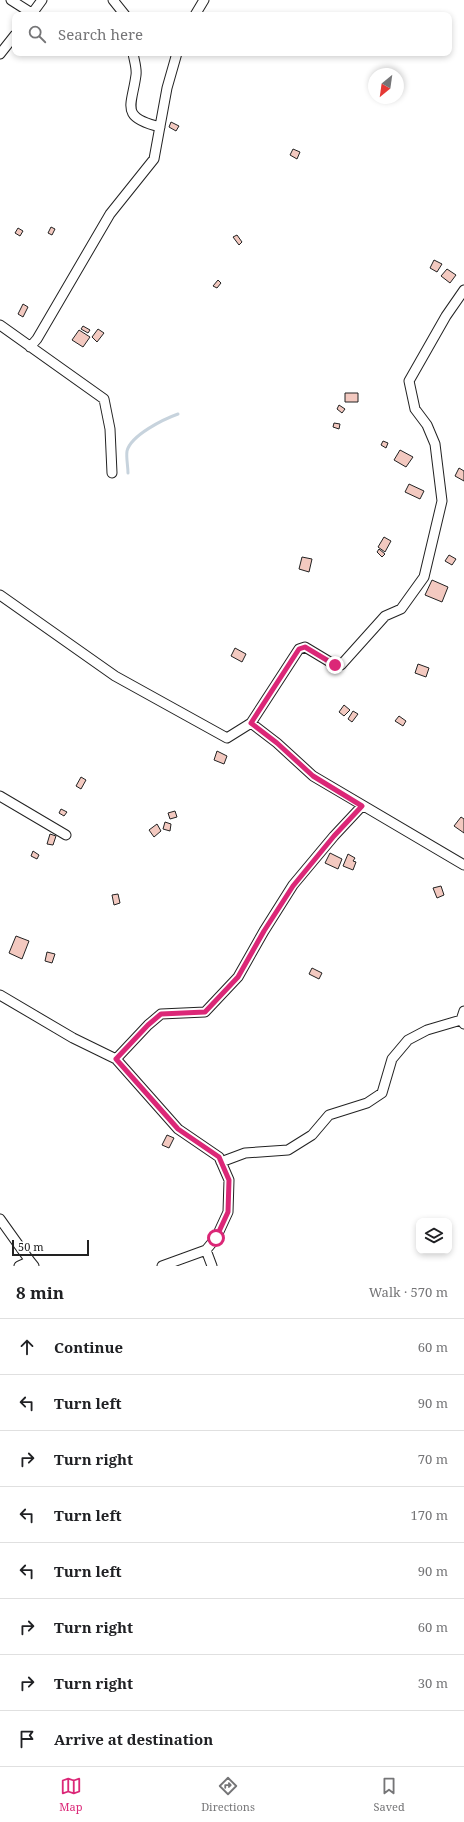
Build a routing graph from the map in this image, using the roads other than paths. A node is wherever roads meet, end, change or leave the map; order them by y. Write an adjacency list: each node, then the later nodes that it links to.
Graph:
1 (11, 0): 5 (street)
2 (42, 0): 6 (street)
3 (113, 0): 7 (street)
4 (204, 0): 8 (street)
5 (29, 12)
6 (33, 12)
7 (123, 12)
8 (197, 12)
9 (12, 39): 10 (street)
10 (0, 54)
11 (134, 56): 13 (street)
12 (176, 56): 13 (street)
13 (160, 127): 16 (street)
14 (464, 290): 19 (street)
15 (0, 325): 16 (street)
16 (30, 347): 17 (street)
17 (112, 473)
18 (0, 595): 19 (street)
19 (251, 723): 21 (street)
20 (0, 796): 22 (street)
21 (362, 806): 23 (street); 27 (street)
22 (66, 835)
23 (464, 865)
24 (0, 995): 27 (street)
25 (464, 1011): 26 (street)
26 (463, 1022): 28 (street)
27 (116, 1059): 28 (street)
28 (221, 1162): 30 (street)
29 (0, 1219): 31 (street)
30 (206, 1250): 33 (street); 34 (street)
31 (32, 1264): 32 (street)
32 (19, 1266)
33 (162, 1266)
34 (212, 1266)

